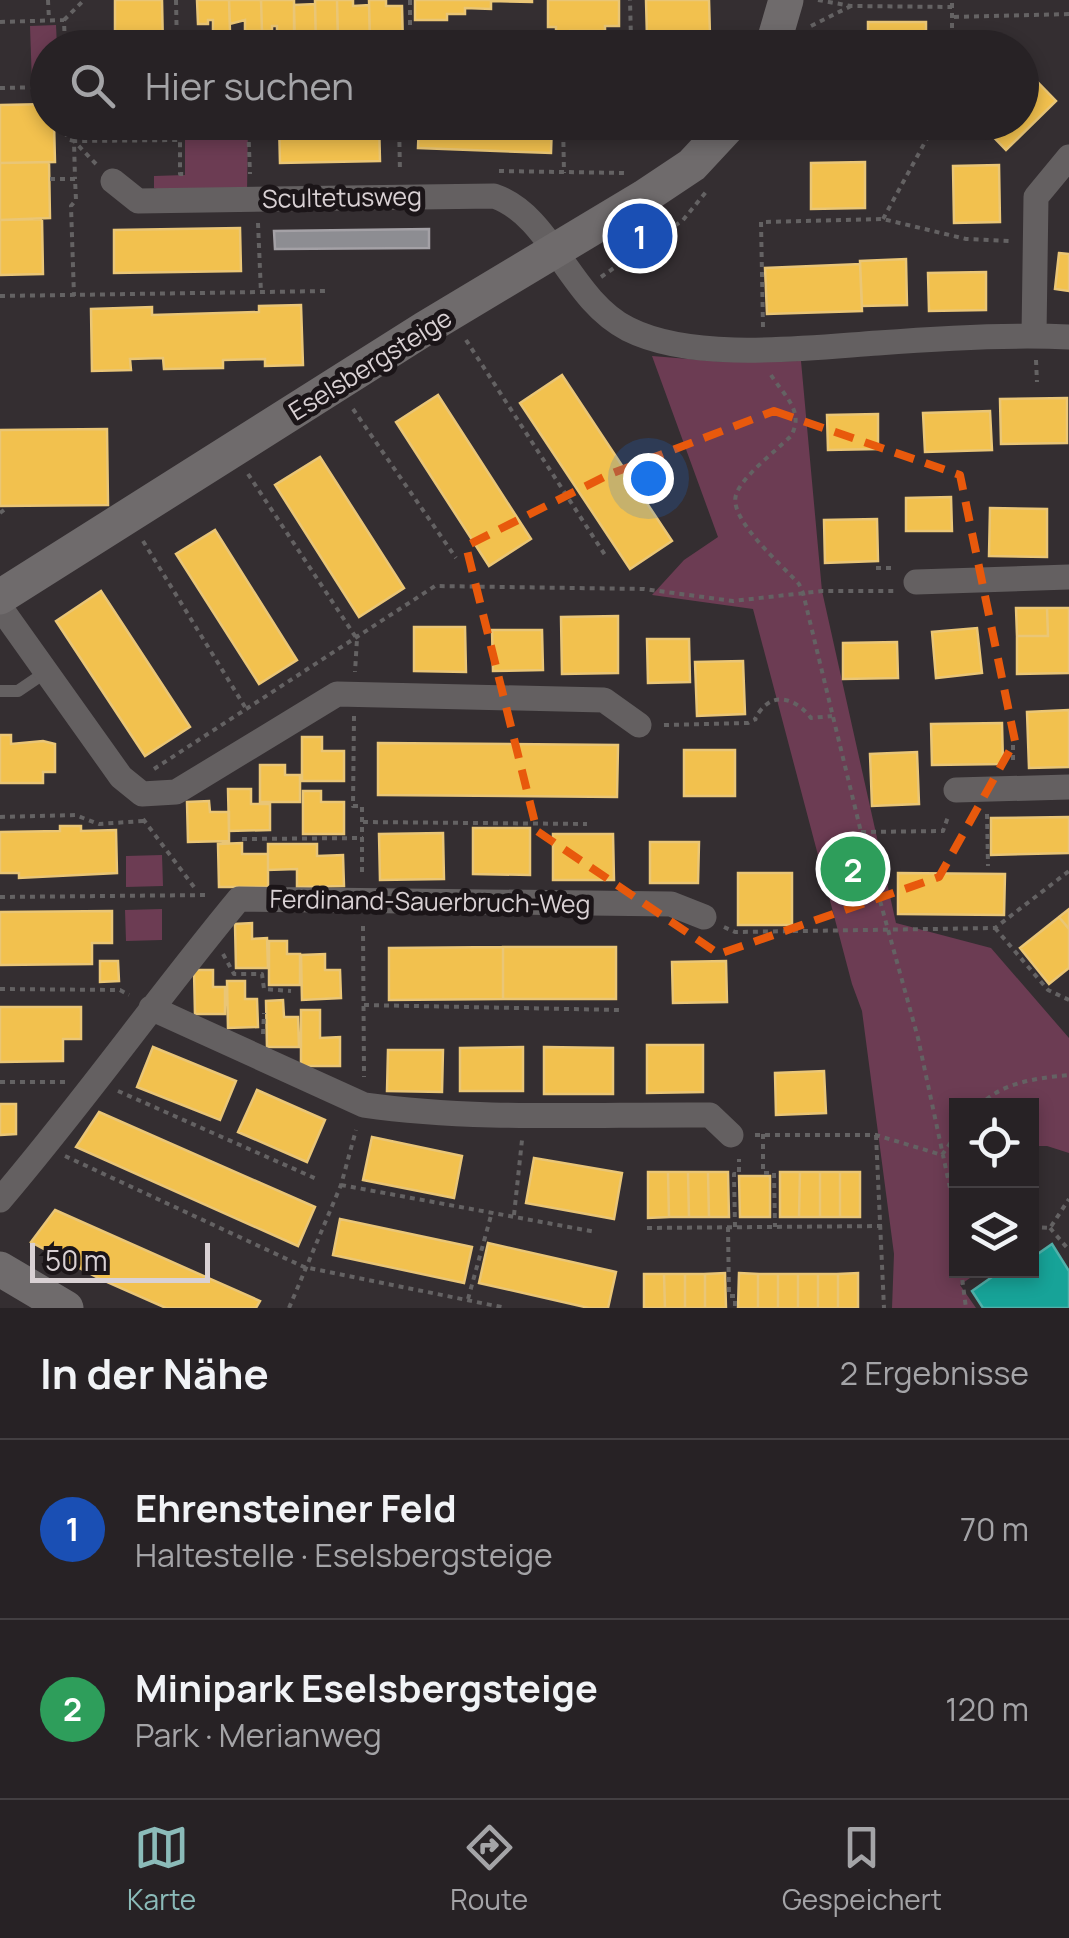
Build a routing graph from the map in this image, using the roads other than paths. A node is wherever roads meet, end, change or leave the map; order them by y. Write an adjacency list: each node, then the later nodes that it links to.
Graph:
1 (786, 0): 2 (street)
2 (777, 30)
3 (715, 140): 6 (street, Eselsbergsteige)
4 (1069, 157): 7 (street)
5 (113, 181): 6 (street, Scultetusweg)
6 (553, 252): 7 (street, Scultetusweg); 11 (street, Eselsbergsteige)
7 (1034, 336): 8 (street, Scultetusweg)
8 (1069, 337)
9 (1069, 577): 10 (street)
10 (916, 582)
11 (0, 598)
12 (0, 607): 13 (street)
13 (46, 672): 14 (lane); 15 (street)
14 (0, 691)
15 (639, 725)
16 (1069, 787): 17 (street)
17 (956, 790)
18 (704, 918): 19 (street, Ferdinand-Sauerbruch-Weg)
19 (152, 1008): 20 (street); 21 (street, Ferdinand-Sauerbruch-Weg)
20 (735, 1145)
21 (0, 1200)
22 (0, 1269): 23 (street)
23 (66, 1308)

